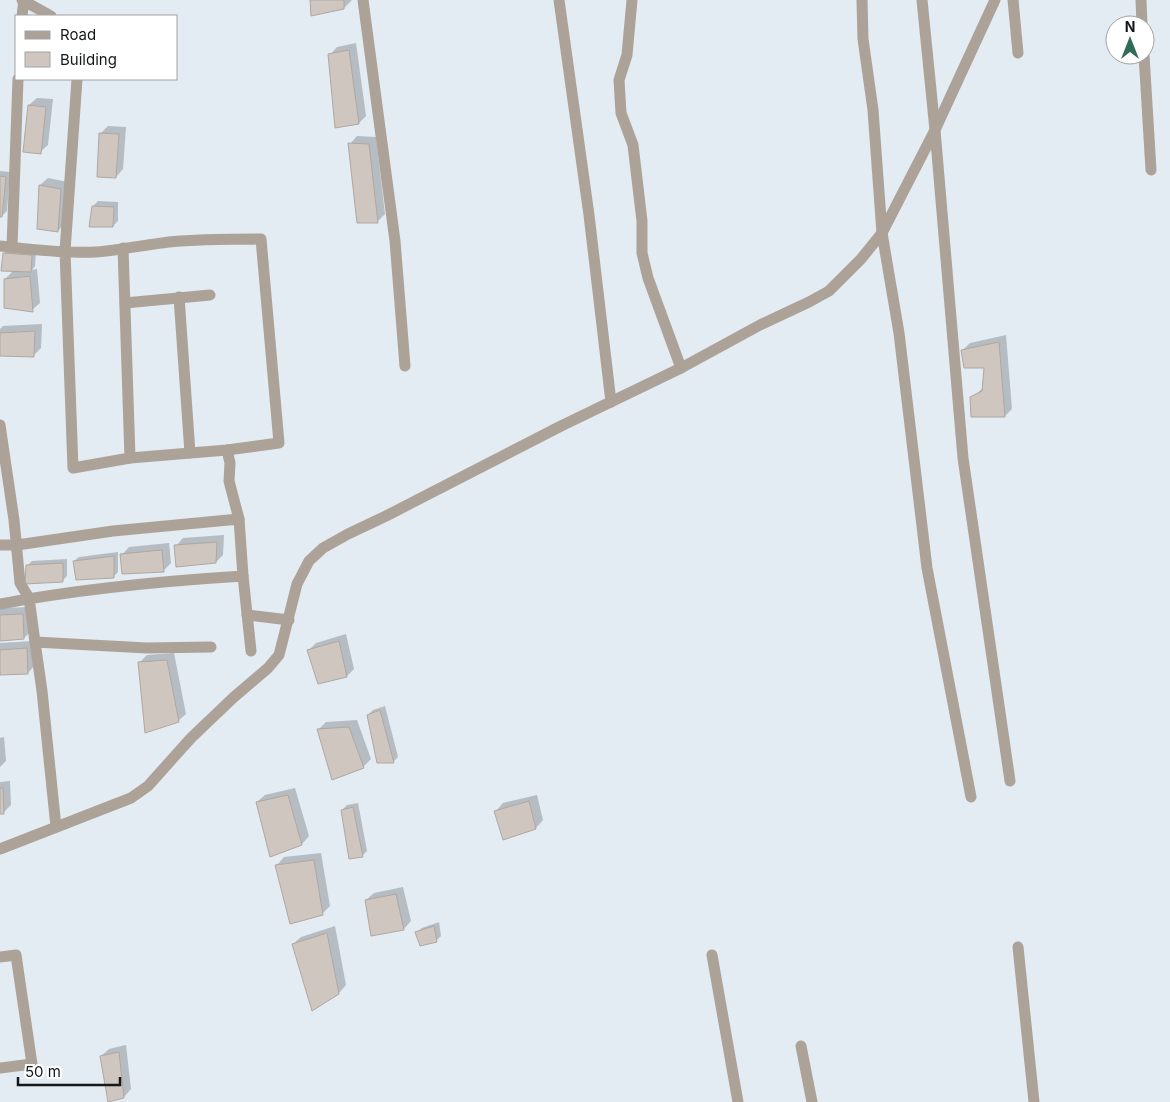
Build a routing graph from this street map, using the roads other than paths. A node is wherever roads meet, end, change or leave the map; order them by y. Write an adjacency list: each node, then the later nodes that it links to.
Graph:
1 (23, 0): 10 (street); 11 (street)
2 (363, 0): 27 (street)
3 (559, 0): 29 (street)
4 (632, 0): 28 (street)
5 (862, 0): 19 (street)
6 (922, 0): 17 (street)
7 (994, 0): 17 (street)
8 (1013, 0): 13 (street)
9 (1141, 0): 12 (street)
10 (22, 15)
11 (49, 15)
12 (1142, 15)
13 (1018, 53)
14 (1145, 65): 18 (street)
15 (18, 80): 21 (street)
16 (77, 80): 23 (street)
17 (935, 130): 19 (street); 45 (street)
18 (1152, 170)
19 (882, 233): 28 (street); 46 (street)
20 (0, 246): 21 (street)
21 (12, 247): 23 (street)
22 (123, 248): 23 (street); 26 (street); 31 (street)
23 (65, 251): 33 (street)
24 (210, 295): 25 (street)
25 (180, 297): 26 (street); 32 (street)
26 (125, 303): 33 (street)
27 (405, 366)
28 (681, 368): 29 (street)
29 (610, 402): 41 (street)
30 (0, 425): 36 (street)
31 (227, 450): 32 (street); 34 (street)
32 (190, 453): 33 (street)
33 (130, 458)
34 (239, 518): 36 (street); 37 (street)
35 (0, 545): 36 (street)
36 (17, 545): 38 (street)
37 (243, 576): 38 (street); 40 (street)
38 (29, 598): 39 (street); 42 (street)
39 (0, 604)
40 (247, 615): 41 (street); 44 (street)
41 (289, 620): 47 (street)
42 (35, 642): 43 (street); 47 (street)
43 (211, 647)
44 (250, 650)
45 (1010, 781)
46 (971, 797)
47 (56, 828): 48 (street)
48 (0, 849)
49 (1018, 947): 56 (street)
50 (712, 955): 54 (street)
51 (0, 957): 53 (street)
52 (801, 1046): 55 (street)
53 (0, 1068)
54 (738, 1102)
55 (812, 1102)
56 (1034, 1102)

